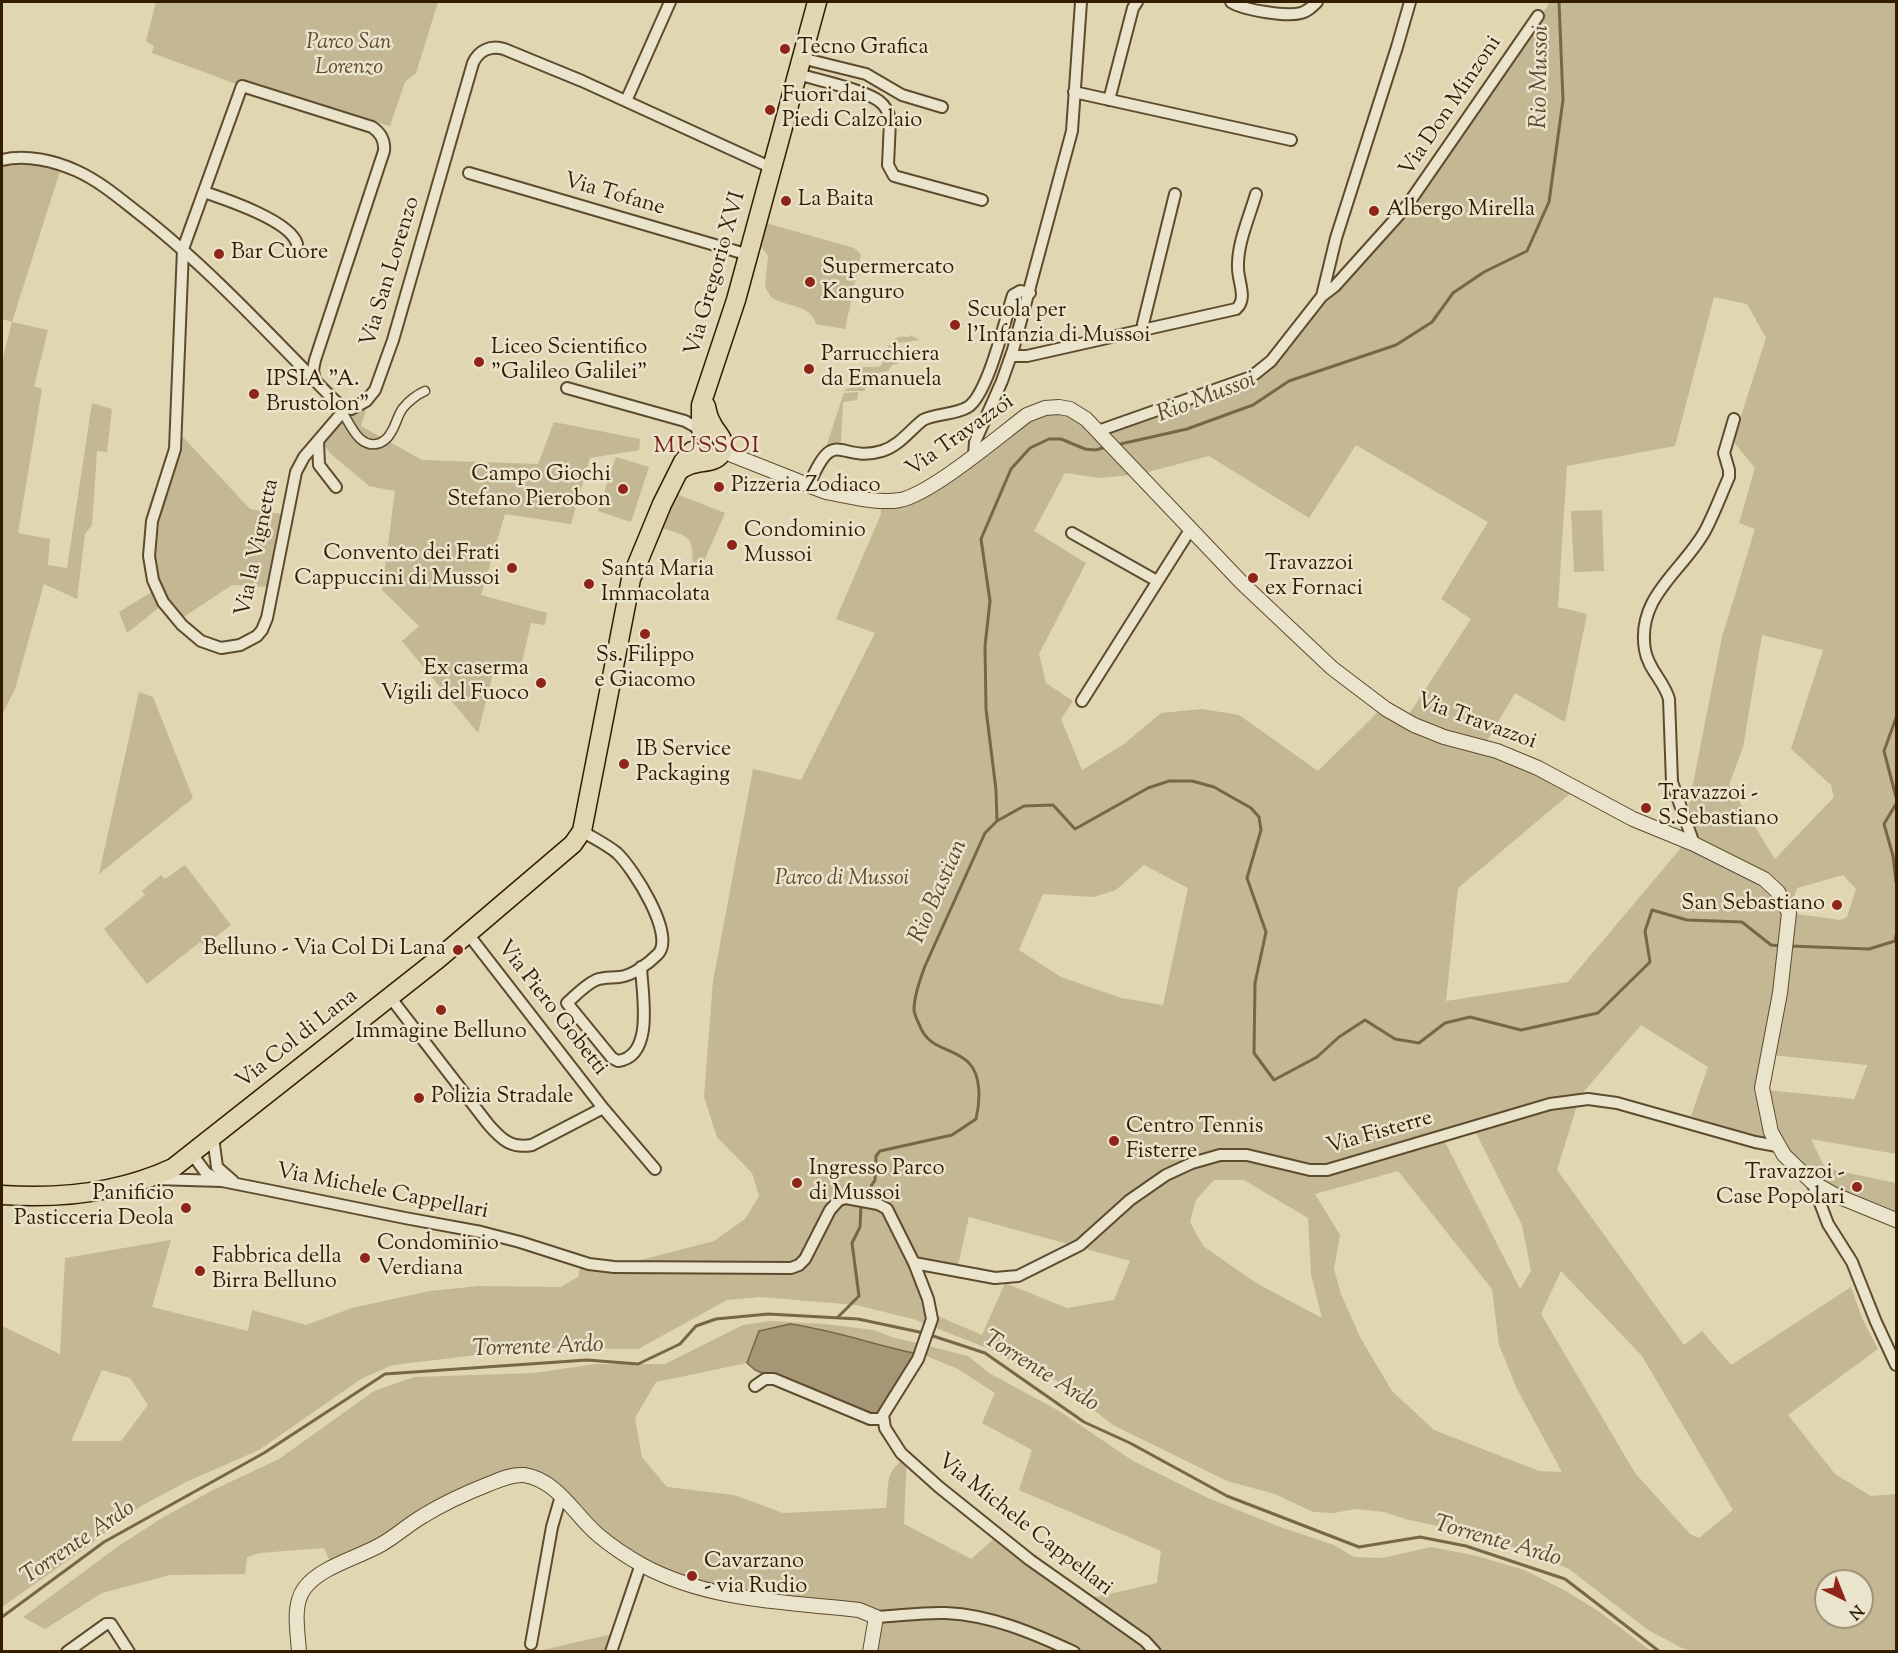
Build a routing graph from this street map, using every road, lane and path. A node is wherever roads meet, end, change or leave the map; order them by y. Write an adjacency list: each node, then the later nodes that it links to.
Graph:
1 (670, 2): 12 (street)
2 (817, 2): 9 (main road, Via Gregorio XVI)
3 (1081, 2): 10 (street)
4 (1137, 2): 11 (street)
5 (1231, 2): 6 (street)
6 (1317, 2)
7 (1410, 2): 26 (street, Via Don Minzoni)
8 (1538, 16): 26 (street, Via Don Minzoni)
9 (800, 66): 13 (street); 16 (main road, Via Gregorio XVI); 21 (street)
10 (1074, 92): 11 (street); 25 (street)
11 (1109, 100): 14 (street)
12 (626, 101): 16 (street, Via San Lorenzo); 32 (street, Via San Lorenzo)
13 (942, 107)
14 (1291, 140)
15 (2, 160): 23 (street)
16 (772, 168): 24 (main road, Via Gregorio XVI)
17 (469, 174): 24 (street, Via Tofane)
18 (204, 192): 22 (street); 23 (street, Via la Vignetta); 29 (street, Via la Vignetta)
19 (1174, 194): 27 (street)
20 (1256, 194): 27 (street)
21 (982, 200)
22 (297, 244)
23 (183, 249): 29 (street); 35 (street, Via la Vignetta)
24 (749, 255): 36 (main road, Via Gregorio XVI)
25 (1030, 293): 28 (street); 38 (street)
26 (1322, 296): 34 (street, Via Don Minzoni)
27 (1144, 330): 28 (street)
28 (1011, 357): 37 (street)
29 (315, 381): 32 (street)
30 (567, 388): 36 (street)
31 (425, 391): 32 (street)
32 (345, 410): 35 (street, Via la Vignetta)
33 (1734, 419): 45 (street)
34 (1100, 434): 37 (street, Via Travazzoi); 40 (street, Via Travazzoi)
35 (318, 441): 39 (street)
36 (706, 441): 38 (street, Via Travazzoi); 44 (main road)
37 (974, 455): 38 (street, Via Travazzoi)
38 (809, 485)
39 (336, 487)
40 (1190, 530): 42 (street); 45 (street, Via Travazzoi)
41 (1072, 533): 42 (street)
42 (1157, 581): 43 (street)
43 (1082, 701)
44 (582, 831): 46 (main road, Via Col di Lana); 47 (street)
45 (1694, 844): 51 (street, Via Travazzoi)
46 (468, 934): 48 (main road, Via Col di Lana); 49 (street, Via Piero Gobetti)
47 (641, 967): 47 (street)
48 (390, 997): 49 (street, Via Piero Gobetti); 50 (main road, Via Col di Lana)
49 (603, 1108): 53 (street, Via Piero Gobetti)
50 (213, 1137): 52 (main road, Via Col di Lana); 54 (street)
51 (1777, 1146): 56 (street); 59 (street, Via Fisterre)
52 (194, 1152): 54 (street, Via Michele Cappellari); 55 (main road, Via Col di Lana)
53 (655, 1169)
54 (223, 1178): 55 (street, Via Michele Cappellari); 59 (street, Via Michele Cappellari)
55 (148, 1179): 57 (main road, Via Col di Lana)
56 (1812, 1182): 58 (street); 60 (street)
57 (2, 1195)
58 (1896, 1220)
59 (914, 1263): 62 (street, Via Michele Cappellari)
60 (1896, 1365)
61 (755, 1386): 62 (street)
62 (883, 1419): 73 (street, Via Michele Cappellari)
63 (561, 1496): 64 (street); 66 (street); 69 (street)
64 (641, 1564): 65 (street); 70 (street)
65 (876, 1617): 71 (street); 72 (street)
66 (531, 1644)
67 (67, 1652): 68 (street)
68 (129, 1652)
69 (299, 1652)
70 (611, 1652)
71 (870, 1652)
72 (1074, 1652)
73 (1155, 1652)

